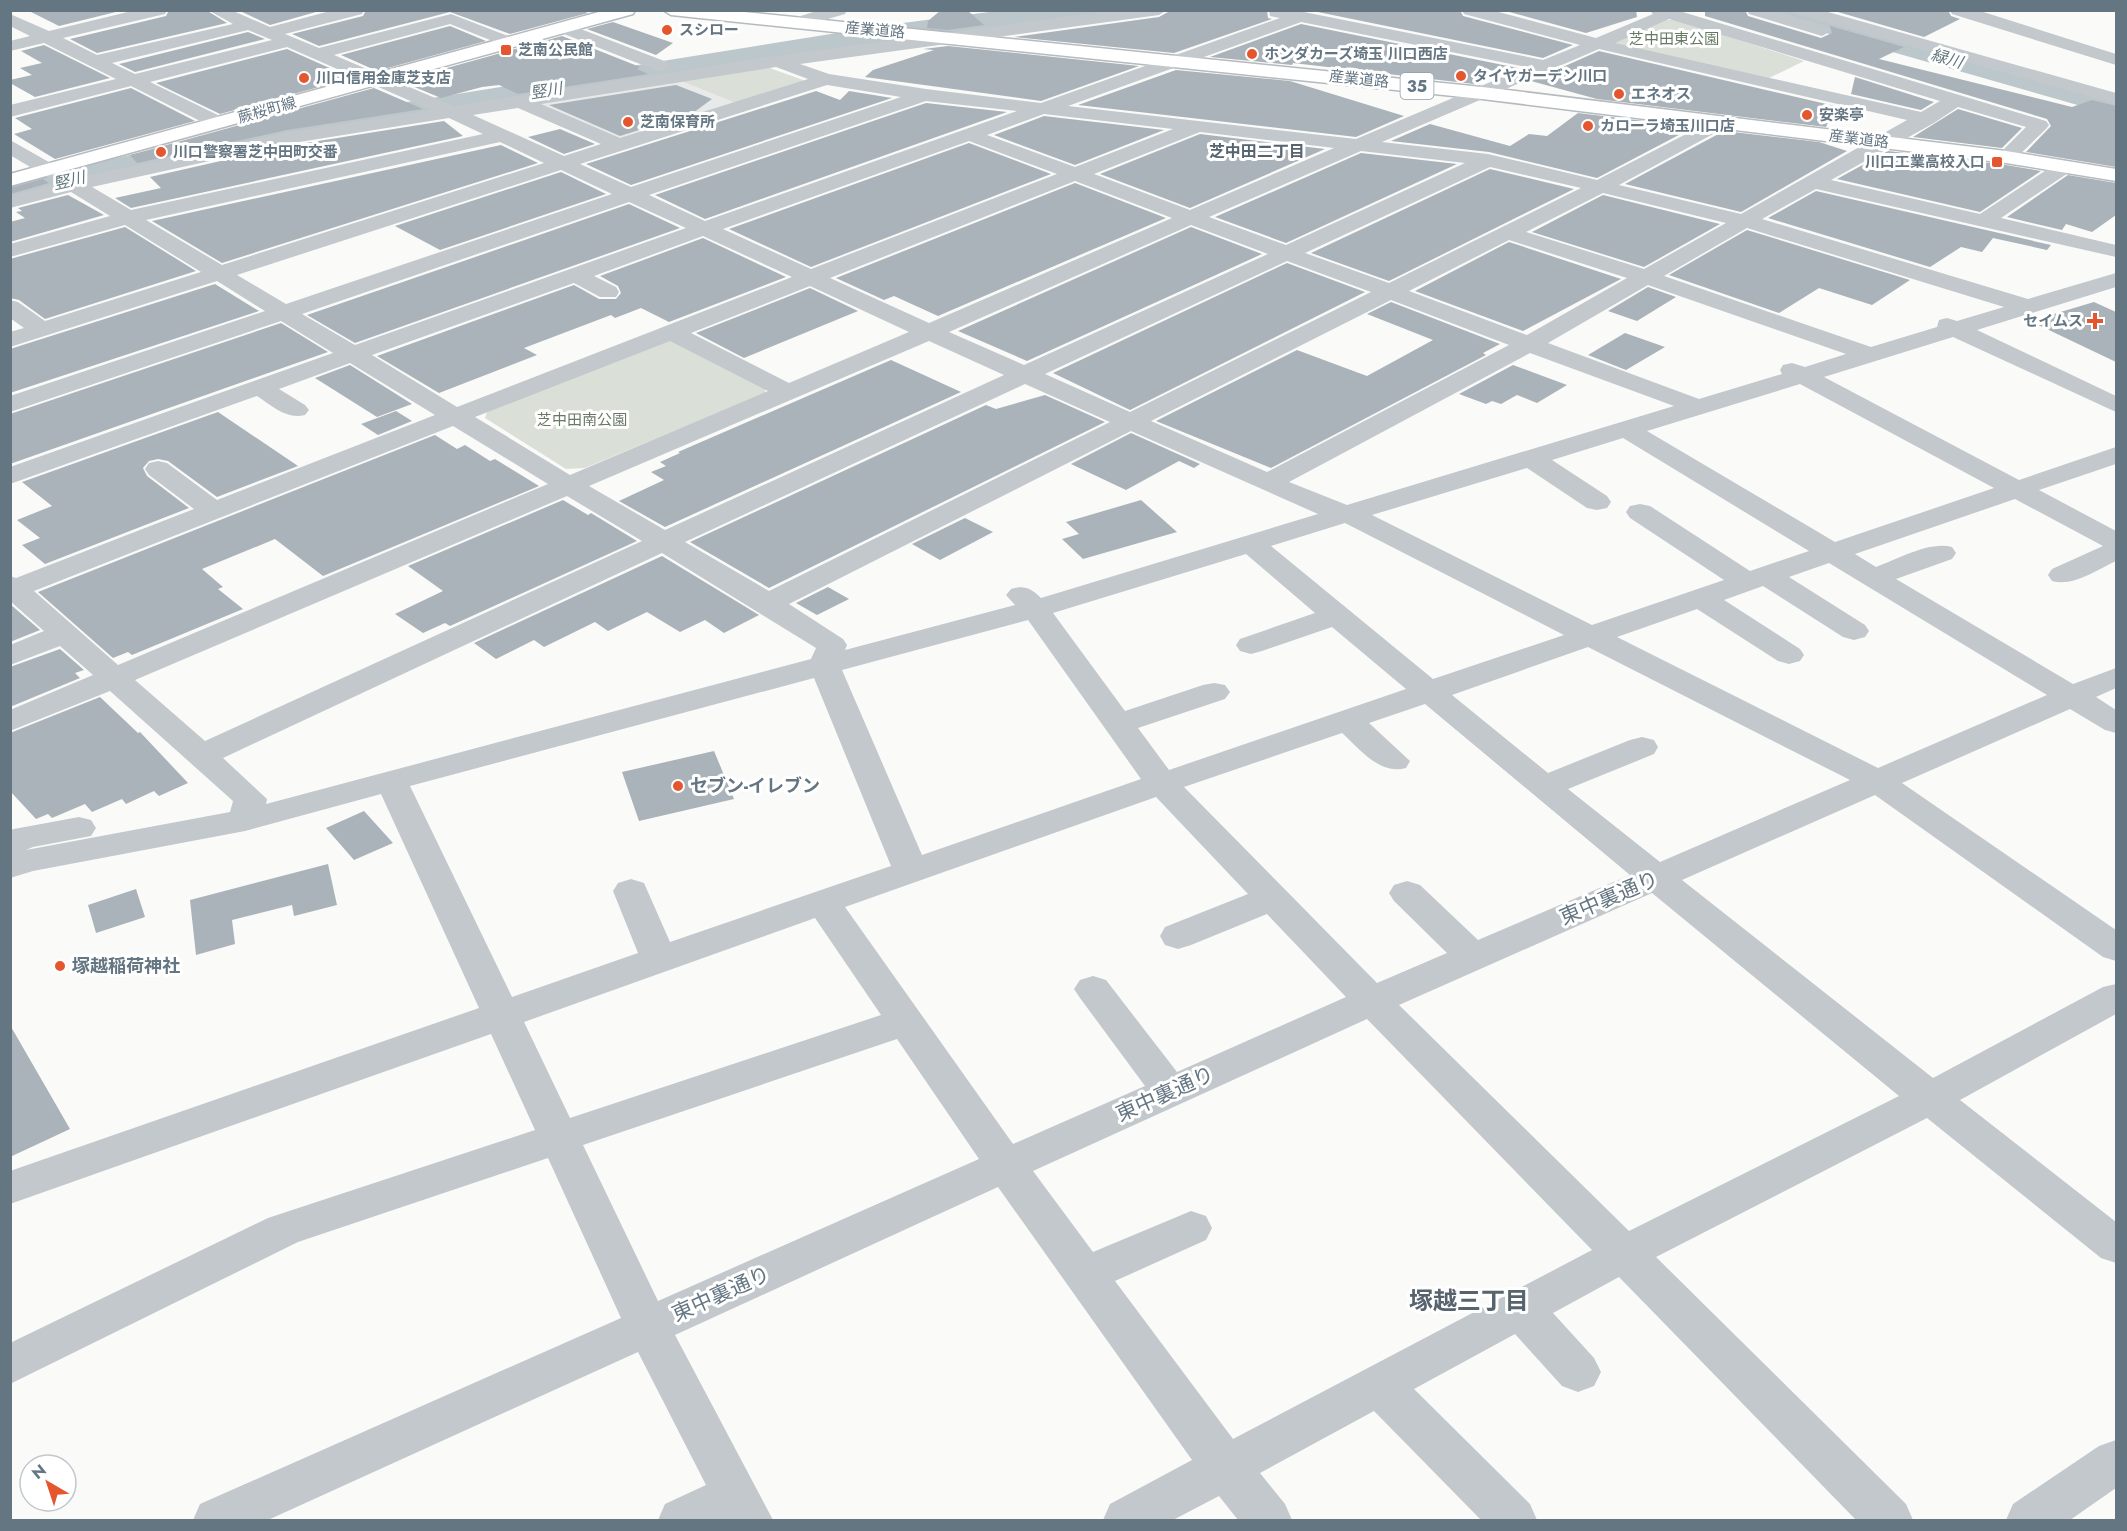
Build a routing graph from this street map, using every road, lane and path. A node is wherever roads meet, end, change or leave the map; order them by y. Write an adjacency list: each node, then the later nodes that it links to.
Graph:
1 (159, 10): 25 (street)
2 (216, 10): 19 (street)
3 (356, 10): 24 (street)
4 (627, 10): 21 (main road, 蕨桜町線)
5 (670, 10): 20 (main road, 産業道路 / 35)
6 (839, 10): 20 (street)
7 (1030, 10): 22 (street)
8 (1159, 10): 26 (street)
9 (1269, 10): 15 (street)
10 (1755, 10): 55 (street)
11 (1801, 10): 27 (street)
12 (1483, 12): 30 (street)
13 (1662, 12): 30 (street); 36 (street)
14 (2019, 13): 18 (street)
15 (1296, 18): 38 (street); 42 (street)
16 (10, 19): 25 (street)
17 (1955, 19): 18 (street)
18 (1985, 20): 31 (street)
19 (241, 22): 24 (street); 37 (street)
20 (797, 23): 22 (main road, 産業道路 / 35)
21 (565, 27): 29 (main road, 蕨桜町線); 41 (street)
22 (879, 31): 26 (main road, 産業道路 / 35); 41 (street)
23 (1932, 31): 27 (street)
24 (267, 33): 28 (street)
25 (46, 37): 32 (street); 37 (street)
26 (946, 37): 38 (main road, 産業道路 / 35); 40 (street)
27 (1899, 38): 43 (street)
28 (287, 42): 34 (street); 48 (street)
29 (510, 43): 34 (street); 46 (main road, 蕨桜町線)
30 (1598, 44): 42 (street); 49 (street)
31 (2068, 45): 39 (street); 43 (street)
32 (10, 46)
33 (201, 48): 37 (street)
34 (311, 52): 45 (street); 46 (street)
35 (43, 58): 37 (street)
36 (1814, 58): 49 (street); 55 (street)
37 (94, 60): 44 (street); 48 (street)
38 (1178, 60): 52 (main road, 産業道路 / 35); 58 (street)
39 (2116, 60)
40 (775, 61): 47 (street); 56 (street)
41 (661, 66): 57 (street)
42 (1545, 66): 52 (street)
43 (2003, 66): 51 (street)
44 (73, 73)
45 (209, 73)
46 (376, 79): 57 (street); 62 (main road, 蕨桜町線)
47 (826, 79): 53 (street); 67 (street)
48 (134, 80): 59 (street); 62 (street)
49 (1768, 83): 60 (street)
50 (2116, 84): 51 (street)
51 (2086, 90): 54 (street)
52 (1482, 93): 61 (main road, 産業道路 / 35); 68 (street)
53 (926, 95): 58 (street); 80 (street)
54 (2116, 99)
55 (1953, 100): 60 (street); 70 (street)
56 (520, 102): 57 (street); 67 (street)
57 (439, 107): 65 (street); 76 (street)
58 (1044, 107): 63 (street); 64 (street)
59 (10, 111)
60 (1927, 119): 66 (street)
61 (1721, 122): 66 (main road, 産業道路 / 35); 79 (street)
62 (219, 123): 76 (main road, 蕨桜町線)
63 (1198, 126): 68 (street); 74 (street)
64 (970, 135): 74 (street); 86 (street)
65 (502, 136): 72 (street); 82 (street)
66 (1887, 142): 70 (main road, 産業道路 / 35); 78 (street)
67 (619, 145): 72 (street)
68 (1358, 145): 71 (street); 83 (street)
69 (10, 146): 76 (street)
70 (2006, 157): 73 (main road, 産業道路 / 35)
71 (1488, 160): 79 (street); 90 (street)
72 (561, 163): 80 (street); 92 (street)
73 (2064, 166): 75 (main road, 産業道路 / 35); 85 (street)
74 (1071, 174): 83 (street); 94 (street)
75 (2116, 175)
76 (64, 177): 77 (main road, 蕨桜町線); 81 (street); 82 (street)
77 (10, 180)
78 (1814, 182): 84 (street); 85 (street)
79 (1601, 186): 84 (street); 87 (street)
80 (631, 194): 86 (street); 101 (street)
81 (10, 202)
82 (130, 217): 88 (street); 92 (street)
83 (1188, 219): 90 (street); 105 (street)
84 (1746, 221): 95 (street); 99 (street)
85 (1983, 221): 89 (street)
86 (703, 227): 93 (street); 94 (street)
87 (1505, 232): 95 (street); 98 (street)
88 (10, 251)
89 (2116, 251)
90 (1290, 254): 98 (street); 111 (street)
91 (2116, 265): 96 (street)
92 (223, 273): 101 (street); 103 (street)
93 (574, 274): 97 (street); 109 (street)
94 (812, 277): 104 (street); 105 (street)
95 (1646, 277): 107 (street); 108 (street)
96 (2101, 284): 99 (street)
97 (609, 292)
98 (1387, 292): 107 (street); 119 (street)
99 (2017, 303): 102 (street)
100 (10, 307): 103 (street)
101 (286, 311): 109 (street); 115 (street)
102 (1946, 325): 108 (street); 116 (street)
103 (42, 330): 106 (street)
104 (671, 332): 113 (street); 118 (street)
105 (929, 332): 111 (street); 113 (street)
106 (10, 340)
107 (1529, 343): 114 (street); 125 (street)
108 (1859, 351): 110 (street)
109 (353, 353): 112 (street); 118 (street)
110 (1795, 371): 114 (street); 127 (street)
111 (1026, 374): 119 (street); 132 (street)
112 (259, 387): 117 (street); 124 (street)
113 (788, 392): 126 (street)
114 (1690, 403): 120 (street); 129 (street)
115 (10, 405)
116 (2116, 405)
117 (296, 410)
118 (456, 416): 126 (street); 130 (street)
119 (1131, 420): 125 (street); 144 (street)
120 (1627, 430): 122 (street); 136 (street)
121 (2116, 455): 127 (street)
122 (1532, 459): 128 (street); 129 (street)
123 (158, 469): 130 (street)
124 (10, 476)
125 (1269, 482): 129 (street)
126 (568, 485): 132 (street); 154 (street)
127 (2015, 489): 133 (street); 136 (street)
128 (1597, 502)
129 (1334, 510): 134 (street); 143 (street); 148 (street)
130 (214, 511): 141 (street)
131 (1640, 512): 139 (street)
132 (665, 542): 144 (street); 163 (street)
133 (2116, 542)
134 (1251, 544): 143 (street); 145 (street)
135 (2116, 551): 138 (street)
136 (1832, 552): 139 (street); 140 (street)
137 (1942, 553): 140 (street)
138 (2062, 575)
139 (1756, 578): 142 (street); 146 (street)
140 (1874, 578): 157 (street)
141 (12, 588): 147 (street)
142 (1700, 598): 148 (street); 151 (street)
143 (1028, 602): 150 (street); 161 (street)
144 (768, 603): 150 (street)
145 (1337, 615): 149 (street); 156 (street)
146 (1854, 631)
147 (66, 633): 152 (street); 154 (street)
148 (1589, 636): 156 (street); 165 (street)
149 (1251, 645)
150 (828, 655): 166 (street); 169 (street); 172 (street)
151 (1789, 655)
152 (10, 656)
153 (2116, 677): 157 (street, 東中裏通り)
154 (117, 678): 159 (street); 163 (street)
155 (1214, 692): 161 (street)
156 (1429, 692): 158 (street); 168 (street)
157 (2073, 697): 160 (street); 165 (street, 東中裏通り)
158 (1347, 721): 164 (street); 167 (street)
159 (10, 722)
160 (2116, 723)
161 (1118, 724): 167 (street)
162 (1642, 747): 168 (street)
163 (202, 755): 169 (street)
164 (1394, 761)
165 (1876, 780): 173 (street, 東中裏通り); 179 (street)
166 (392, 783): 169 (street); 185 (street)
167 (1162, 784): 172 (street); 176 (street)
168 (1545, 786): 173 (street)
169 (248, 810): 170 (street); 171 (street)
170 (10, 843)
171 (10, 867)
172 (911, 871): 177 (street)
173 (1658, 877): 180 (street, 東中裏通り); 188 (street)
174 (631, 891): 181 (street)
175 (1407, 893): 180 (street)
176 (1272, 898): 178 (street); 184 (street)
177 (823, 902): 181 (street); 186 (street)
178 (1178, 936)
179 (2116, 948)
180 (1473, 957): 184 (street, 東中裏通り)
181 (659, 959): 185 (street)
182 (1093, 989): 187 (street)
183 (2116, 997): 188 (street)
184 (1372, 1001): 187 (street, 東中裏通り); 194 (street)
185 (503, 1014): 189 (street); 191 (street)
186 (907, 1021): 189 (street); 190 (street)
187 (1171, 1092): 190 (street, 東中裏通り)
188 (1930, 1098): 193 (street); 194 (street)
189 (560, 1137): 197 (street); 198 (street)
190 (1005, 1165): 195 (street); 197 (street, 東中裏通り)
191 (10, 1188)
192 (1191, 1228): 195 (street)
193 (2116, 1246)
194 (1625, 1253): 196 (street); 209 (street)
195 (1085, 1275): 202 (street)
196 (1521, 1309): 199 (street); 200 (street)
197 (648, 1327): 203 (street); 204 (street, 東中裏通り)
198 (10, 1365)
199 (1578, 1372)
200 (1379, 1384): 202 (street); 208 (street)
201 (2116, 1461): 210 (street)
202 (1225, 1467): 206 (street); 207 (street)
203 (742, 1508): 205 (street)
204 (217, 1521)
205 (682, 1521)
206 (1127, 1521)
207 (1268, 1521)
208 (1513, 1521)
209 (1889, 1521)
210 (2030, 1521)

